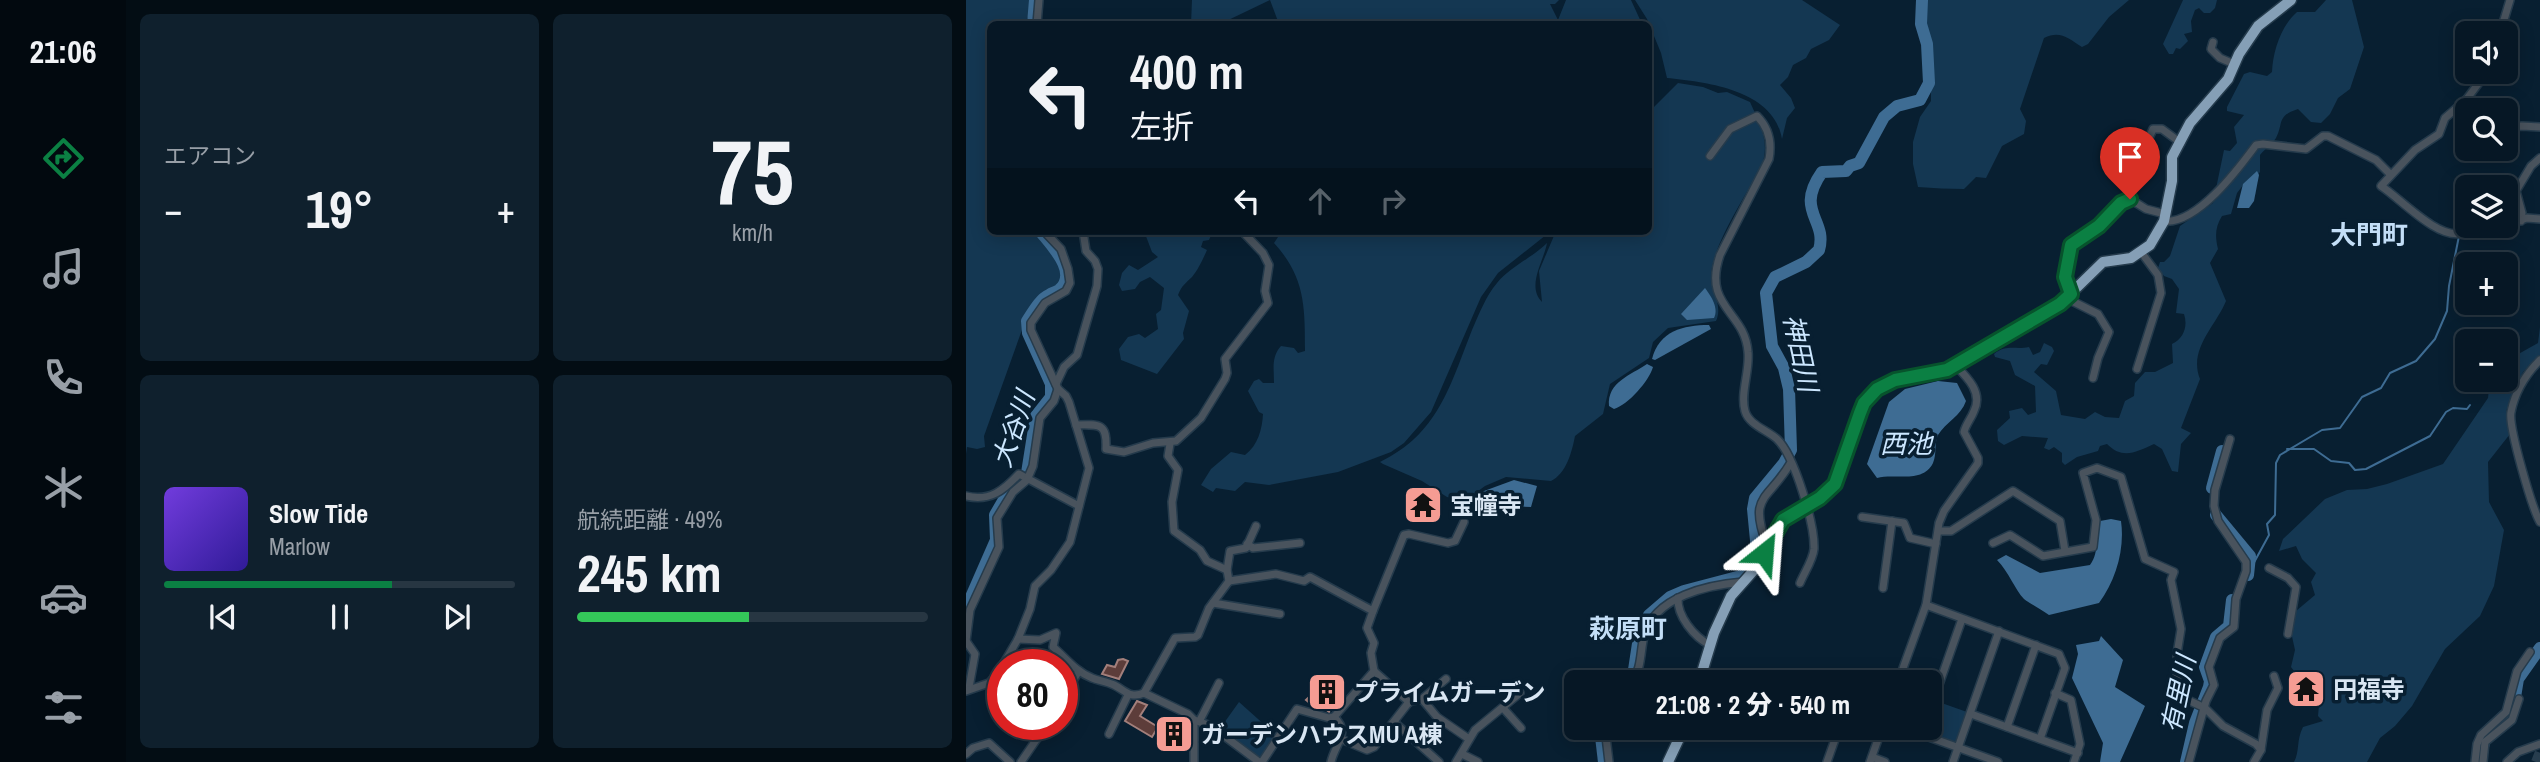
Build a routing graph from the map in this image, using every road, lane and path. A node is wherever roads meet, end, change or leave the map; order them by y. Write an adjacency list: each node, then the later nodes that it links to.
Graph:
1 (1039, 0): 4 (street)
2 (2510, 0): 5 (street)
3 (2287, 1): 7 (highway)
4 (1037, 21)
5 (2504, 21)
6 (2213, 41): 7 (street)
7 (2234, 64): 11 (highway)
8 (2455, 109): 15 (street)
9 (2518, 126): 10 (street)
10 (2540, 127)
11 (2181, 144): 14 (street); 16 (highway)
12 (1710, 156): 34 (street)
13 (2540, 158): 18 (street)
14 (2139, 161)
15 (2390, 174): 16 (street); 20 (street)
16 (2164, 217): 24 (highway); 25 (street)
17 (2540, 219): 18 (street)
18 (2521, 221): 19 (street)
19 (2518, 222)
20 (2455, 233)
21 (1048, 235): 30 (street)
22 (1084, 235): 30 (street)
23 (1246, 235): 33 (street)
24 (2141, 252): 25 (highway); 28 (street)
25 (2069, 296): 27 (highway); 29 (street)
26 (2540, 360): 42 (street)
27 (1956, 366): 37 (highway); 44 (street)
28 (2137, 369)
29 (2093, 378)
30 (1057, 387): 31 (street); 35 (street)
31 (1076, 425): 33 (street); 38 (street)
32 (2230, 439): 88 (street)
33 (1170, 444): 52 (street)
34 (1790, 464): 37 (street); 49 (street)
35 (1025, 478): 36 (street); 38 (street); 79 (street)
36 (966, 496)
37 (1808, 505): 49 (highway); 55 (street)
38 (1079, 506): 66 (street)
39 (1862, 517): 40 (street)
40 (1892, 521): 48 (street); 56 (street)
41 (1464, 522): 62 (street)
42 (2540, 522)
43 (1256, 526): 47 (street)
44 (1939, 531): 48 (street); 50 (street)
45 (1300, 542): 47 (street)
46 (1993, 543): 50 (street)
47 (1247, 544): 52 (street)
48 (1936, 544): 61 (street)
49 (1767, 545): 54 (highway)
50 (2065, 551): 88 (street)
51 (2269, 568): 65 (street)
52 (1227, 570): 53 (street)
53 (1229, 581): 59 (street); 62 (street)
54 (1743, 582): 58 (street); 67 (highway)
55 (1800, 583)
56 (1883, 588)
57 (1675, 589): 58 (street)
58 (1678, 597): 67 (street); 70 (street)
59 (1213, 603): 60 (street); 80 (street)
60 (1282, 604)
61 (1926, 605): 63 (street); 72 (street)
62 (1373, 611): 74 (street)
63 (1962, 619): 64 (street); 75 (street)
64 (1999, 631): 68 (street); 89 (street)
65 (2288, 634)
66 (1018, 639): 73 (street); 79 (street)
67 (1710, 645): 71 (highway)
68 (2036, 645): 82 (street); 93 (street)
69 (2530, 652): 130 (street)
70 (1640, 670)
71 (1703, 670)
72 (1902, 670)
73 (1079, 671): 83 (street)
74 (1374, 671): 86 (street); 90 (street)
75 (1942, 676)
76 (2274, 676): 107 (street)
77 (1446, 679): 84 (street)
78 (1219, 683): 91 (street)
79 (968, 690)
80 (1144, 692): 83 (street); 91 (street)
81 (1520, 693): 87 (street)
82 (2056, 693): 98 (street); 108 (street)
83 (1128, 695): 95 (street)
84 (1422, 699): 86 (street); 97 (street)
85 (2519, 699): 131 (street)
86 (1409, 702): 92 (street)
87 (1503, 708): 94 (street); 97 (street)
88 (2205, 708): 107 (street); 128 (street)
89 (1971, 714): 93 (street); 106 (street)
90 (1334, 717): 96 (street); 116 (street)
91 (1197, 720): 115 (street); 116 (street)
92 (1394, 722): 96 (street); 111 (street)
93 (2007, 727): 98 (street)
94 (1521, 728)
95 (1109, 734)
96 (1341, 739): 117 (street)
97 (1469, 739): 110 (street)
98 (2040, 739): 108 (street)
99 (1035, 740): 114 (street)
100 (1606, 740): 121 (street)
101 (1679, 740): 122 (highway)
102 (1835, 740): 123 (street)
103 (1878, 740): 112 (street)
104 (1942, 740): 106 (street)
105 (2540, 744): 132 (street)
106 (1958, 747): 125 (street); 126 (street)
107 (2261, 750): 129 (street)
108 (2078, 753): 127 (street)
109 (966, 754): 113 (street)
110 (1462, 754): 119 (street); 120 (street)
111 (1429, 759): 118 (street)
112 (1871, 760): 124 (street)
113 (1010, 762)
114 (1021, 762)
115 (1195, 762)
116 (1260, 762)
117 (1331, 762)
118 (1439, 762)
119 (1456, 762)
120 (1478, 762)
121 (1609, 762)
122 (1668, 762)
123 (1827, 762)
124 (1885, 762)
125 (1953, 762)
126 (1996, 762)
127 (2074, 762)
128 (2189, 762)
129 (2254, 762)
130 (2475, 762)
131 (2483, 762)
132 (2507, 762)

